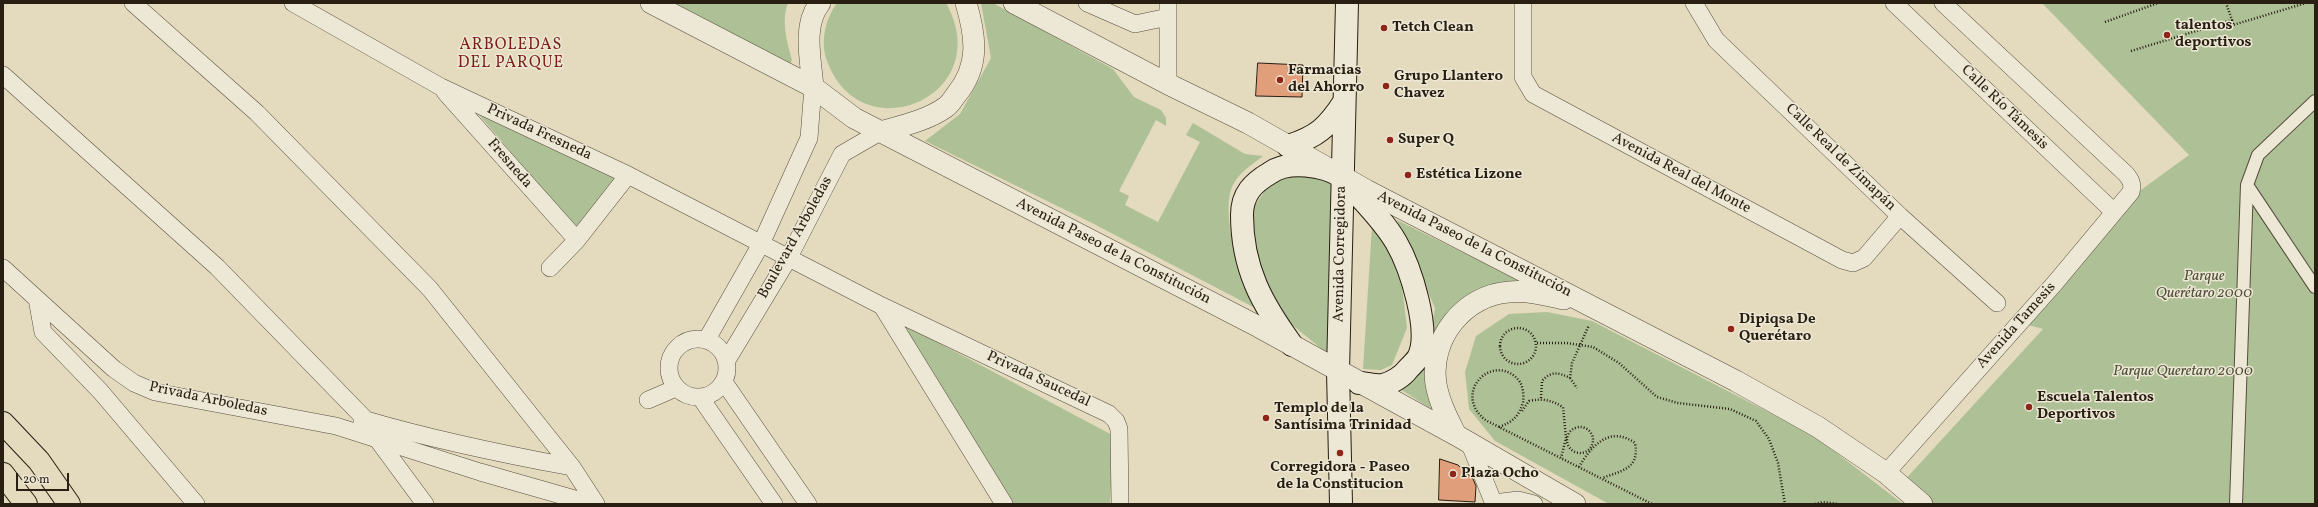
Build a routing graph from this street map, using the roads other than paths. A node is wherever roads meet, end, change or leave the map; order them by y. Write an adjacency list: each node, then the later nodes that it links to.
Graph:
1 (133, 3): 51 (street)
2 (293, 3): 16 (street, Privada Fresneda)
3 (651, 3): 17 (street, Avenida Paseo de la Constitución)
4 (820, 3): 17 (street)
5 (966, 3): 20 (street)
6 (1014, 3): 15 (street, Avenida Paseo de la Constitución)
7 (1087, 3): 13 (street)
8 (1346, 3): 19 (main road, Avenida Corregidora)
9 (1523, 3): 26 (street, Avenida Real del Monte)
10 (1694, 3): 26 (street, Calle Real de Zimapán)
11 (1894, 3): 25 (street, Calle Río Támesis)
12 (1943, 3): 25 (street, Avenida Tamesis)
13 (1168, 10): 15 (street)
14 (3, 76): 46 (street)
15 (1168, 84): 21 (street, Avenida Paseo de la Constitución)
16 (441, 87): 22 (street, Privada Fresneda); 27 (street, Fresneda)
17 (813, 87): 20 (street, Avenida Paseo de la Constitución); 28 (street, Boulevard Arboledas)
18 (2315, 101): 24 (street)
19 (1344, 102): 21 (main road); 23 (main road, Avenida Corregidora)
20 (880, 132): 29 (street, Boulevard Arboledas); 38 (street, Avenida Paseo de la Constitución)
21 (1288, 146): 23 (street, Avenida Paseo de la Constitución)
22 (628, 175): 27 (street); 28 (street, Privada Fresneda)
23 (1342, 177): 34 (street, Avenida Paseo de la Constitución); 38 (main road); 40 (main road, Avenida Corregidora); 42 (main road)
24 (2247, 185): 32 (street); 69 (street)
25 (2114, 212): 52 (street, Avenida Tamesis)
26 (1900, 216): 35 (street, Calle Real de Zimapán)
27 (576, 240): 31 (street)
28 (761, 244): 29 (street, Privada Fresneda); 37 (street, Boulevard Arboledas)
29 (788, 259): 36 (street, Privada Saucedal); 39 (street, Boulevard Arboledas)
30 (3, 268): 33 (street, Privada Arboledas)
31 (550, 268)
32 (2315, 287)
33 (37, 299): 48 (street, Privada Arboledas); 57 (street)
34 (1584, 302): 50 (street); 52 (street, Avenida Paseo de la Constitución)
35 (1997, 303)
36 (882, 306): 63 (street); 64 (street, Privada Saucedal)
37 (707, 339): 39 (street); 43 (street)
38 (1292, 345): 40 (street, Avenida Paseo de la Constitución)
39 (727, 360): 41 (street)
40 (1338, 371): 42 (street, Avenida Paseo de la Constitución); 65 (main road, Avenida Corregidora)
41 (724, 382): 44 (street); 62 (street)
42 (1359, 383): 50 (street, Avenida Paseo de la Constitución)
43 (676, 388): 44 (street); 45 (street)
44 (700, 398): 61 (street)
45 (648, 400)
46 (366, 420): 48 (street, Privada Arboledas); 49 (street); 51 (street, Privada Arboledas)
47 (3, 423): 56 (highway)
48 (336, 426): 49 (street, Privada Arboledas)
49 (377, 439): 58 (street); 59 (street, Privada Arboledas)
50 (1462, 439): 54 (street); 67 (street, Avenida Paseo de la Constitución)
51 (572, 467): 60 (street)
52 (1886, 473): 68 (street, Avenida Paseo de la Constitución)
53 (3, 474): 55 (highway)
54 (1494, 503): 66 (street)
55 (26, 504)
56 (69, 504)
57 (196, 504)
58 (426, 504)
59 (592, 504)
60 (596, 504)
61 (774, 504)
62 (808, 504)
63 (1004, 504)
64 (1120, 504)
65 (1341, 504)
66 (1534, 504)
67 (1575, 504)
68 (1922, 504)
69 (2236, 504)

